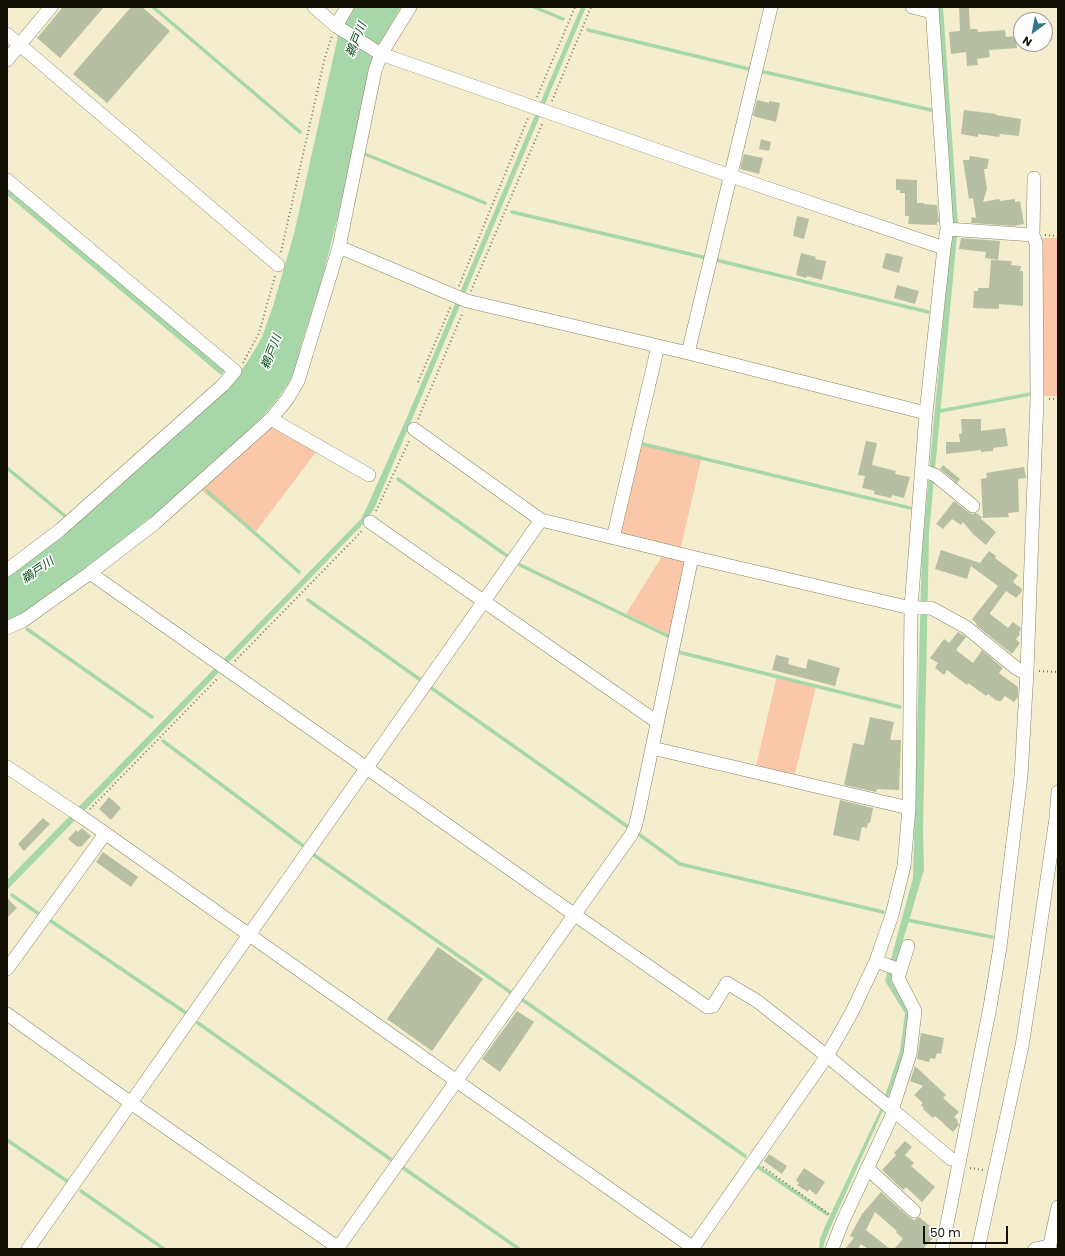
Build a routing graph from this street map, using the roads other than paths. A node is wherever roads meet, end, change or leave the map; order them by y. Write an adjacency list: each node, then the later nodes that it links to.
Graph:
1 (51, 7): 10 (street)
2 (314, 7): 8 (street)
3 (347, 7): 8 (street)
4 (410, 7): 11 (street)
5 (771, 7): 13 (street)
6 (912, 7): 7 (street)
7 (932, 9): 16 (street)
8 (336, 26): 11 (street)
9 (7, 34): 10 (street)
10 (20, 45): 12 (street); 20 (street)
11 (380, 53): 13 (street); 18 (street)
12 (7, 60)
13 (731, 176): 19 (street); 22 (street)
14 (1034, 178): 17 (street)
15 (7, 180): 33 (street)
16 (953, 230): 17 (street); 19 (street)
17 (1033, 235): 38 (street)
18 (339, 247): 21 (street); 24 (street)
19 (944, 248): 23 (street)
20 (278, 265)
21 (658, 346): 22 (street); 31 (street)
22 (688, 353): 23 (street)
23 (926, 413): 26 (street)
24 (271, 419): 27 (street); 34 (street)
25 (414, 429): 29 (street)
26 (928, 473): 28 (street); 36 (street)
27 (369, 475)
28 (973, 506)
29 (541, 520): 31 (street); 35 (street)
30 (370, 522): 35 (street)
31 (613, 538): 32 (street)
32 (692, 557): 36 (street); 39 (street)
33 (7, 570)
34 (90, 573): 37 (street); 42 (street)
35 (484, 601): 39 (street); 42 (street)
36 (911, 608): 38 (street); 44 (street)
37 (7, 628)
38 (1027, 672): 56 (street)
39 (657, 722): 40 (street)
40 (652, 748): 44 (street); 46 (street)
41 (7, 766): 45 (street)
42 (366, 768): 46 (street); 47 (street)
43 (1058, 792): 66 (street)
44 (909, 808): 49 (street)
45 (105, 834): 47 (street); 50 (street)
46 (575, 915): 52 (street); 53 (street)
47 (248, 936): 53 (street); 54 (street)
48 (908, 946): 49 (street)
49 (890, 966): 52 (street); 55 (street)
50 (7, 969)
51 (7, 1014): 54 (street)
52 (827, 1056): 55 (street); 61 (street)
53 (456, 1081): 61 (street); 63 (street)
54 (131, 1103): 62 (street); 63 (street)
55 (888, 1107): 56 (street); 57 (street)
56 (955, 1162): 65 (street)
57 (867, 1168): 59 (street); 64 (street)
58 (1058, 1207): 60 (street)
59 (914, 1210)
60 (1049, 1247): 67 (street)
61 (693, 1248)
62 (28, 1249)
63 (338, 1249)
64 (832, 1249)
65 (942, 1249)
66 (978, 1249)
67 (1035, 1249)

